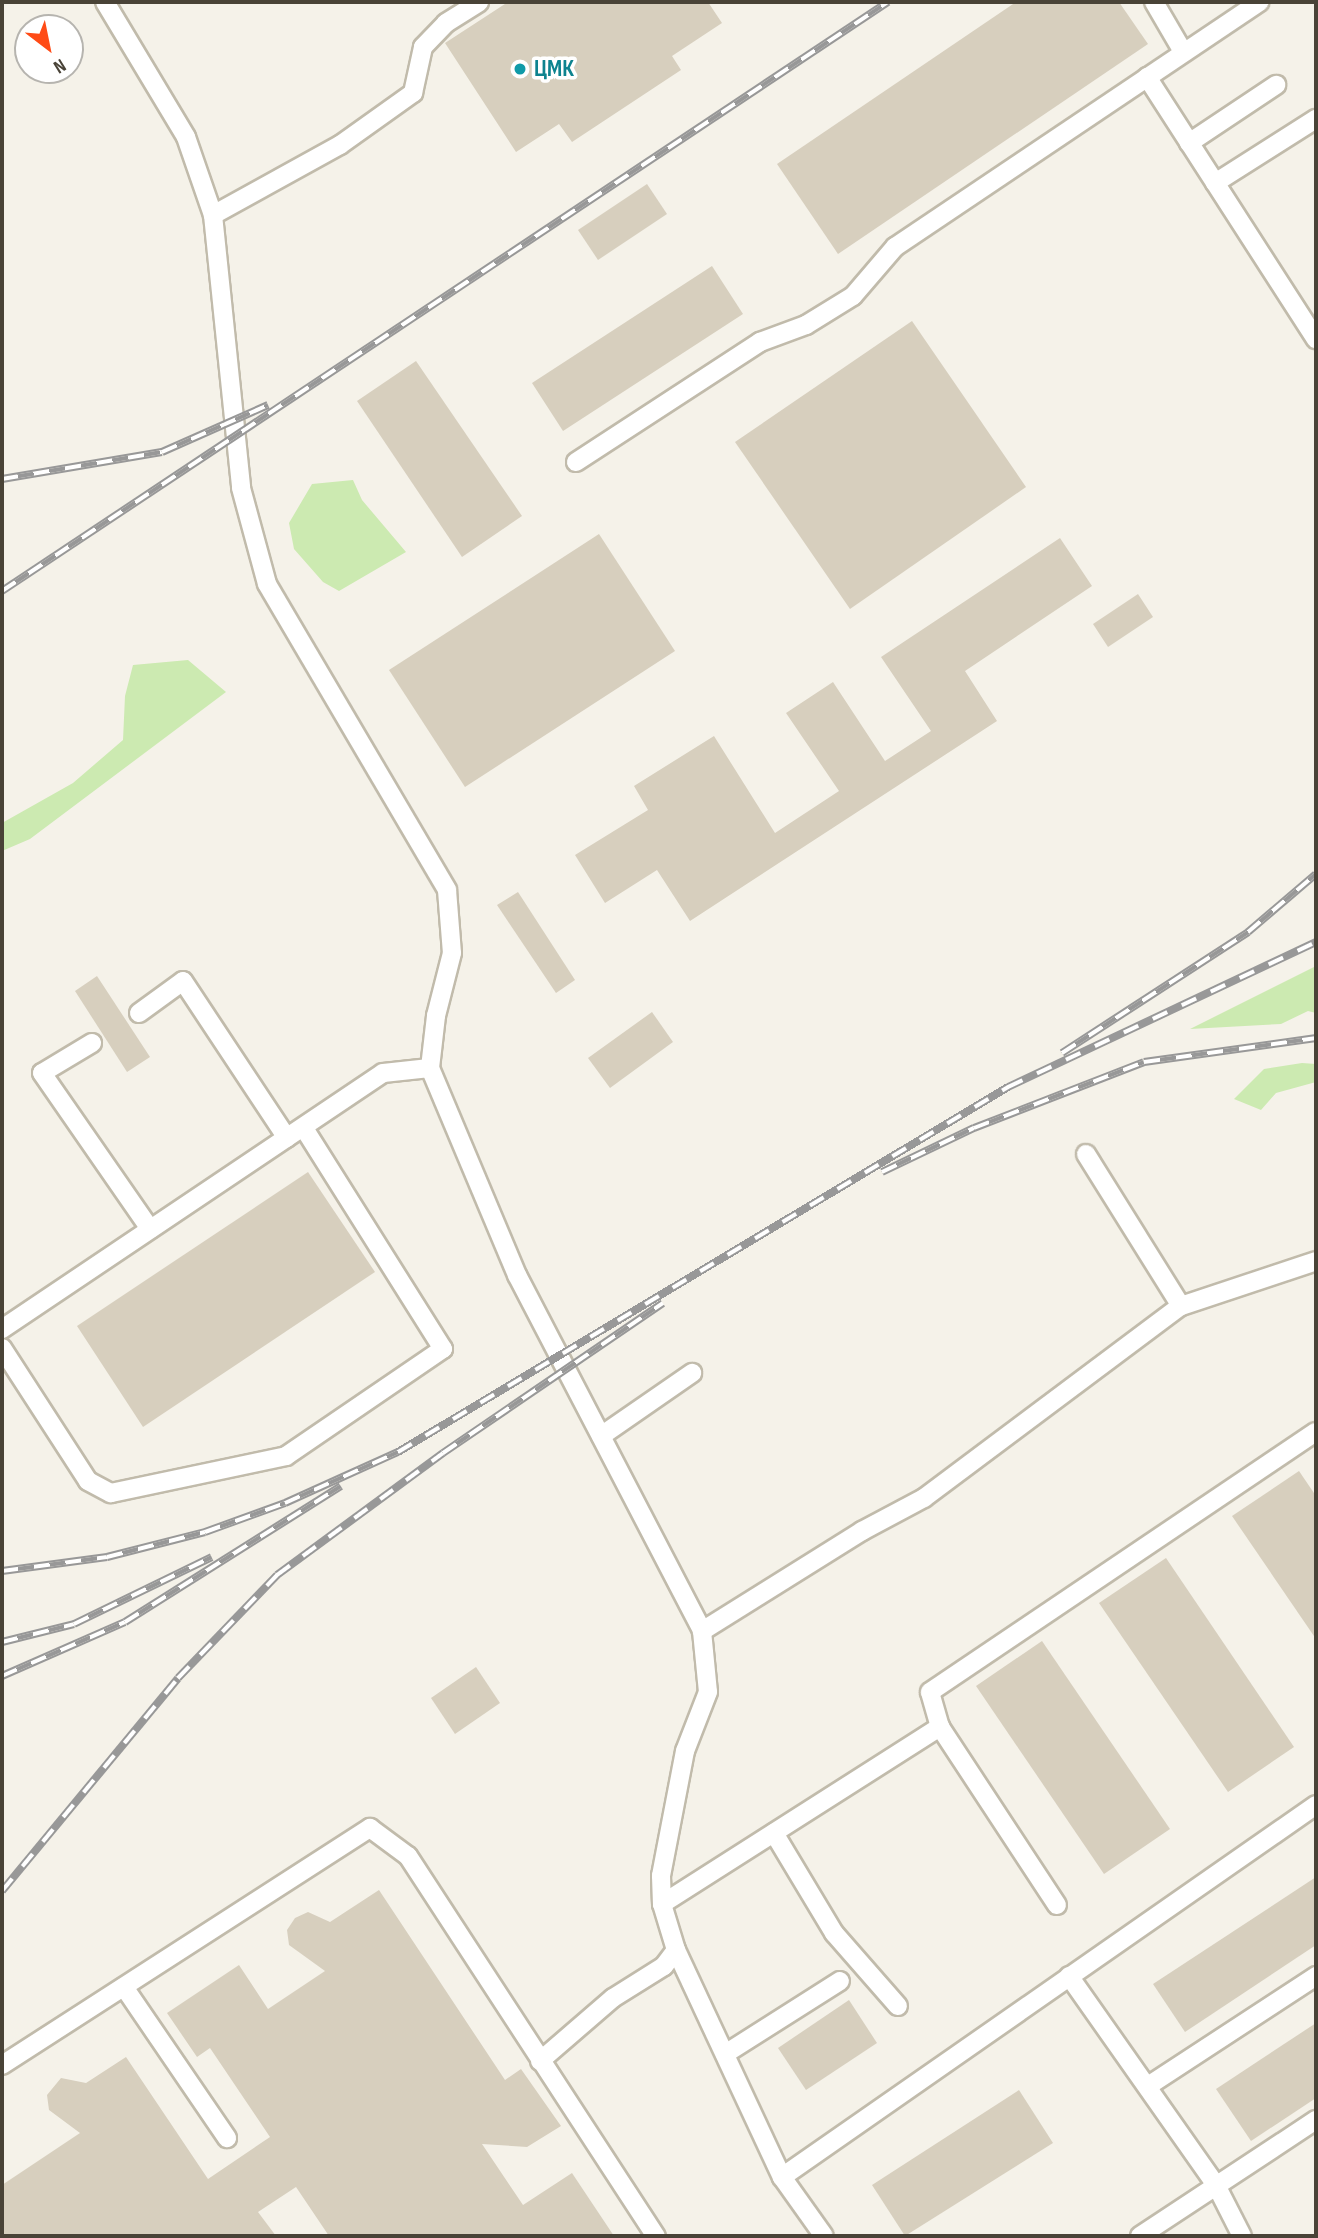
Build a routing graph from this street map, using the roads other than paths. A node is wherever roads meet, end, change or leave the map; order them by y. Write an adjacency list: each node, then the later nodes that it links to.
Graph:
1 (105, 2): 11 (lane)
2 (479, 2): 11 (lane)
3 (1154, 2): 5 (lane)
4 (1259, 2): 5 (lane)
5 (1182, 50): 6 (lane)
6 (1147, 77): 9 (lane); 13 (lane)
7 (1276, 85): 9 (lane)
8 (1316, 119): 10 (lane)
9 (1189, 143): 10 (lane)
10 (1215, 183): 12 (lane)
11 (213, 215): 16 (lane)
12 (1316, 339)
13 (576, 462)
14 (139, 1013): 18 (lane)
15 (92, 1043): 20 (lane)
16 (430, 1068): 17 (lane); 27 (lane)
17 (303, 1127): 18 (lane); 24 (lane)
18 (287, 1138): 20 (lane)
19 (1086, 1154): 22 (lane)
20 (150, 1229): 23 (lane)
21 (1316, 1261): 22 (lane)
22 (1181, 1306): 28 (lane)
23 (2, 1329)
24 (2, 1348)
25 (692, 1373): 27 (lane)
26 (1316, 1432): 29 (lane)
27 (601, 1436): 28 (lane)
28 (702, 1630): 32 (lane)
29 (940, 1727): 31 (lane); 33 (lane)
30 (1316, 1805): 35 (lane)
31 (774, 1833): 32 (lane); 39 (lane)
32 (662, 1904): 34 (lane)
33 (1057, 1905)
34 (677, 1950): 40 (lane); 41 (lane)
35 (1069, 1976): 43 (lane); 46 (lane)
36 (1316, 1976): 43 (lane)
37 (840, 1981): 40 (lane)
38 (124, 1987): 41 (lane); 42 (lane); 45 (lane)
39 (898, 2006)
40 (725, 2054): 46 (lane)
41 (540, 2061): 48 (lane)
42 (2, 2066)
43 (1148, 2085): 47 (lane)
44 (1316, 2120): 47 (lane)
45 (227, 2138)
46 (782, 2177): 49 (lane)
47 (1216, 2185): 50 (lane); 51 (lane)
48 (656, 2236)
49 (824, 2236)
50 (1140, 2236)
51 (1242, 2236)

